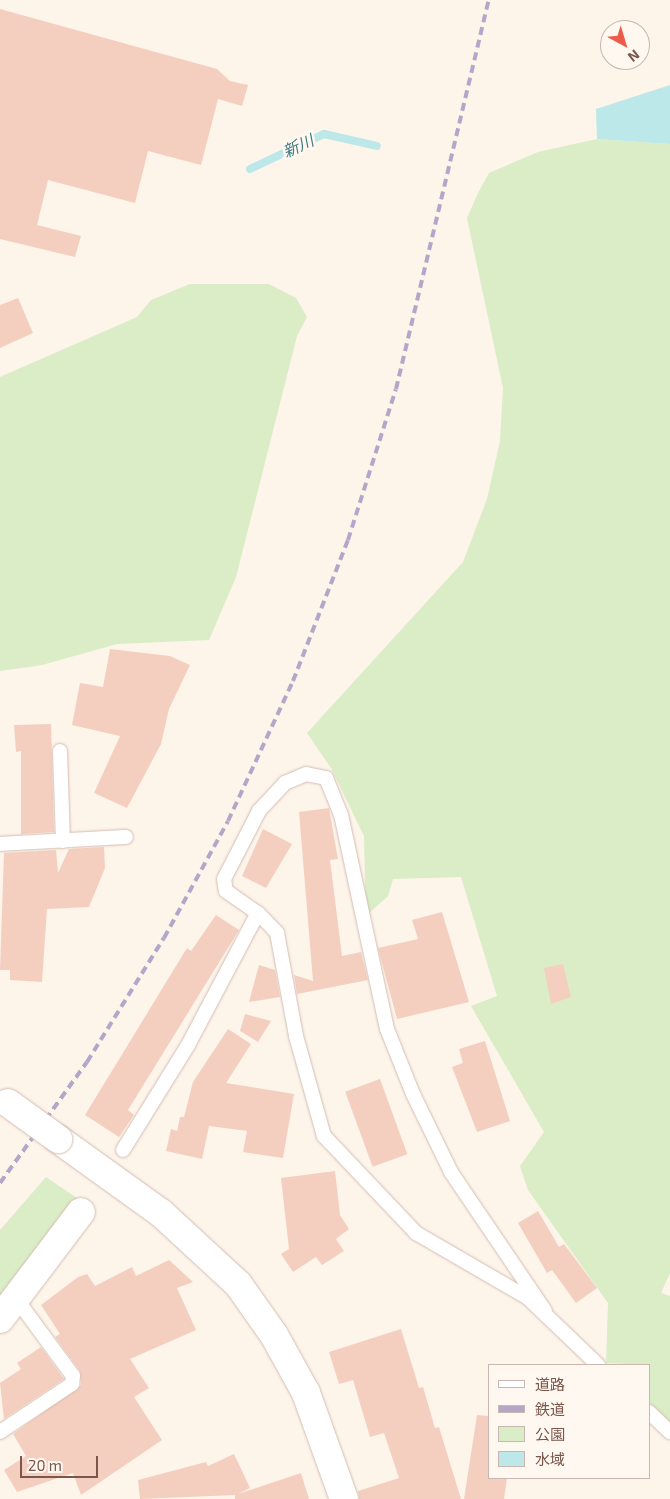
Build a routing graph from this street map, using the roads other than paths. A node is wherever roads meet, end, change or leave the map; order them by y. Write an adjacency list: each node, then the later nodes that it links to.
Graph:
1 (60, 751): 3 (lane)
2 (126, 837): 3 (lane)
3 (62, 841): 4 (lane)
4 (0, 844)
5 (258, 913): 7 (lane); 10 (lane); 10 (lane)
6 (4, 1100): 16 (street, bridge)
7 (123, 1150)
8 (85, 1206): 9 (street)
9 (15, 1297): 11 (street); 14 (lane)
10 (545, 1311): 12 (lane)
11 (0, 1319)
12 (597, 1364)
13 (650, 1413): 15 (lane)
14 (0, 1432)
15 (670, 1432)
16 (344, 1499)

